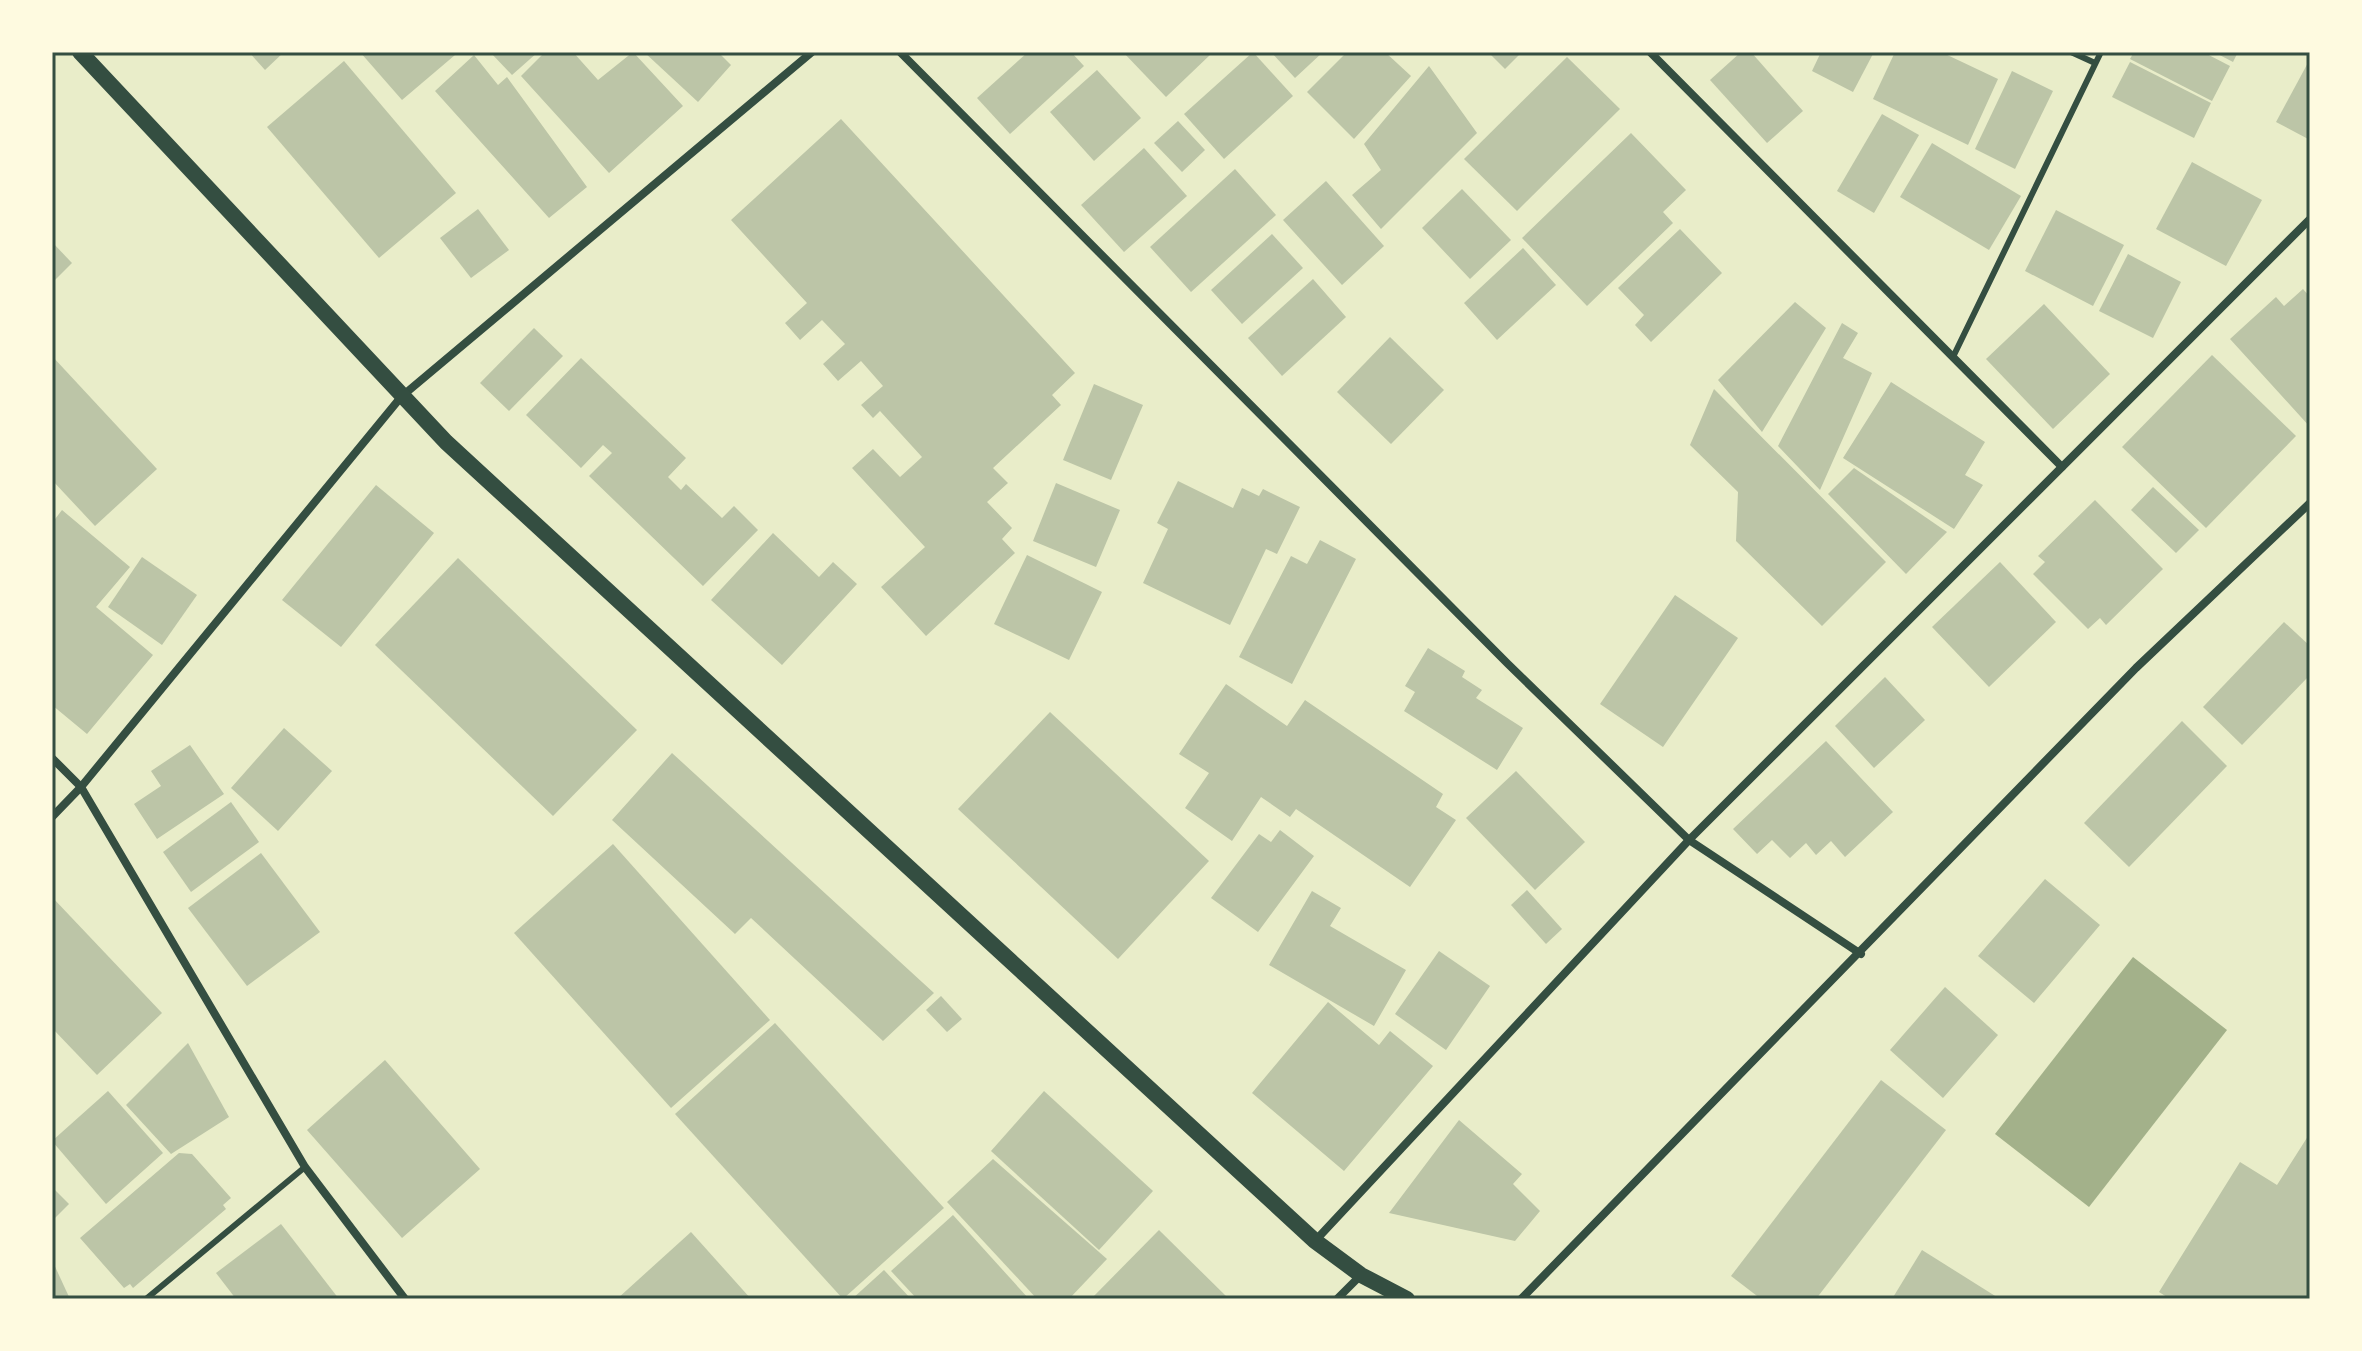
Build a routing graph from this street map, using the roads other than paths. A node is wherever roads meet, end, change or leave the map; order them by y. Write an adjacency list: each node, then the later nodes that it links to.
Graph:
1 (80, 52): 10 (main road)
2 (812, 52): 10 (street)
3 (900, 52): 16 (street)
4 (1650, 52): 9 (street)
5 (2071, 52): 7 (lane)
6 (2101, 52): 7 (lane)
7 (2095, 63): 9 (lane)
8 (2310, 219): 11 (street)
9 (1953, 357): 11 (street)
10 (401, 397): 14 (street); 19 (main road)
11 (2062, 467): 16 (street)
12 (2310, 503): 17 (street)
13 (52, 758): 14 (street)
14 (81, 787): 15 (street); 18 (street)
15 (52, 817)
16 (1689, 840): 17 (street); 19 (street)
17 (1861, 954): 25 (street)
18 (305, 1167): 21 (lane); 22 (street)
19 (1315, 1241): 20 (main road)
20 (1361, 1275): 23 (street); 24 (main road)
21 (146, 1299)
22 (405, 1299)
23 (1337, 1299)
24 (1407, 1299)
25 (1521, 1299)

